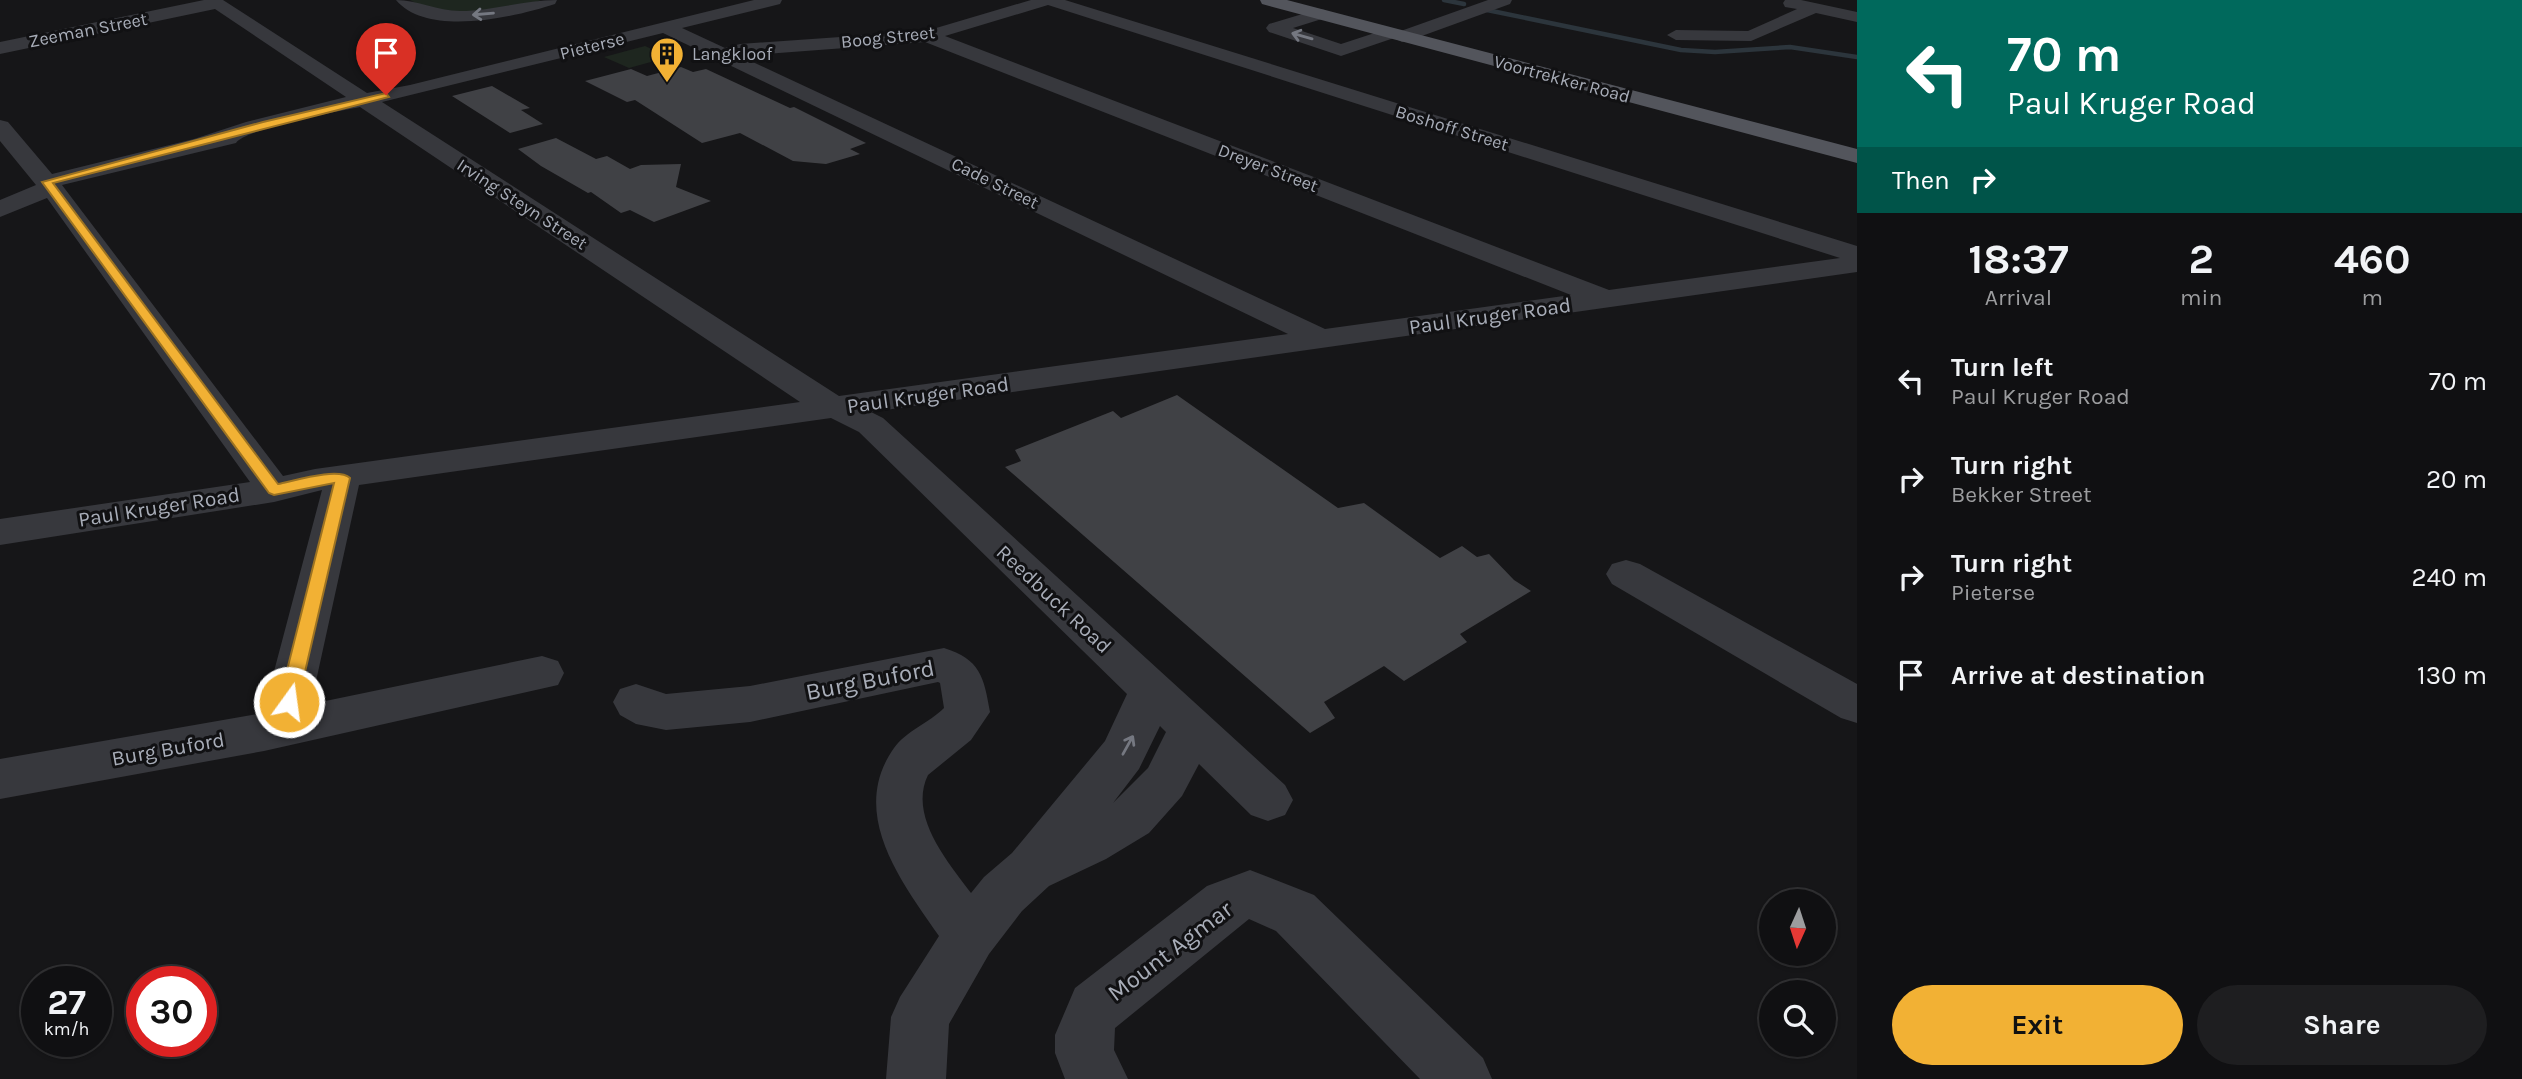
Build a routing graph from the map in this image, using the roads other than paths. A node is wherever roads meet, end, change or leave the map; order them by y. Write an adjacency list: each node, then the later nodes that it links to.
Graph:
1 (404, 0): 2 (street, one-way to 1)
2 (549, 0)
3 (774, 0): 12 (street, Pieterse)
4 (1048, 0): 16 (street, Boog Street); 26 (street, Boshoff Street)
5 (1268, 0): 9 (main road, Voortrekker Road)
6 (1504, 0): 13 (street)
7 (1774, 0): 10 (street)
8 (215, 2): 18 (street, Zeeman Street); 20 (street, Irving Steyn Street)
9 (1312, 7): 13 (main road, Voortrekker Road); 13 (main road, Voortrekker Road); 13 (street, one-way to 9)
10 (1814, 8): 11 (street); 14 (street)
11 (1857, 17)
12 (657, 24): 15 (street, Pieterse); 19 (street, Cade Street)
13 (1404, 33): 22 (main road, Voortrekker Road); 23 (main road, Voortrekker Road)
14 (1676, 35)
15 (608, 36): 17 (street); 20 (street, Pieterse)
16 (928, 36): 19 (street, Boog Street); 28 (street, Dreyer Street)
17 (551, 44)
18 (0, 48)
19 (725, 54): 29 (street, Cade Street)
20 (366, 102): 24 (street); 30 (street, Irving Steyn Street)
21 (0, 127): 24 (street)
22 (1857, 144)
23 (1857, 156)
24 (49, 184): 25 (street); 32 (street)
25 (0, 209)
26 (1857, 255)
27 (1857, 264): 28 (street, Paul Kruger Road)
28 (1608, 300): 29 (street, Paul Kruger Road)
29 (1324, 340): 30 (street, Paul Kruger Road)
30 (833, 408): 31 (street, Paul Kruger Road); 36 (street, Reedbuck Road)
31 (343, 478): 32 (street, Paul Kruger Road); 39 (street)
32 (274, 490): 33 (street, Paul Kruger Road)
33 (0, 532)
34 (1626, 574): 38 (street)
35 (542, 673): 39 (street, Burg Buford)
36 (1151, 690): 40 (street, Reedbuck Road); 43 (street, one-way to 36)
37 (636, 702): 44 (street, Burg Buford)
38 (1857, 705)
39 (283, 727): 41 (street, Burg Buford)
40 (1191, 728): 42 (street, Reedbuck Road); 43 (street)
41 (0, 779)
42 (1268, 800)
43 (1030, 870): 44 (street)
44 (970, 936): 45 (street)
45 (916, 1079)
46 (1098, 1079): 47 (street, Mount Agmar)
47 (1462, 1079)

